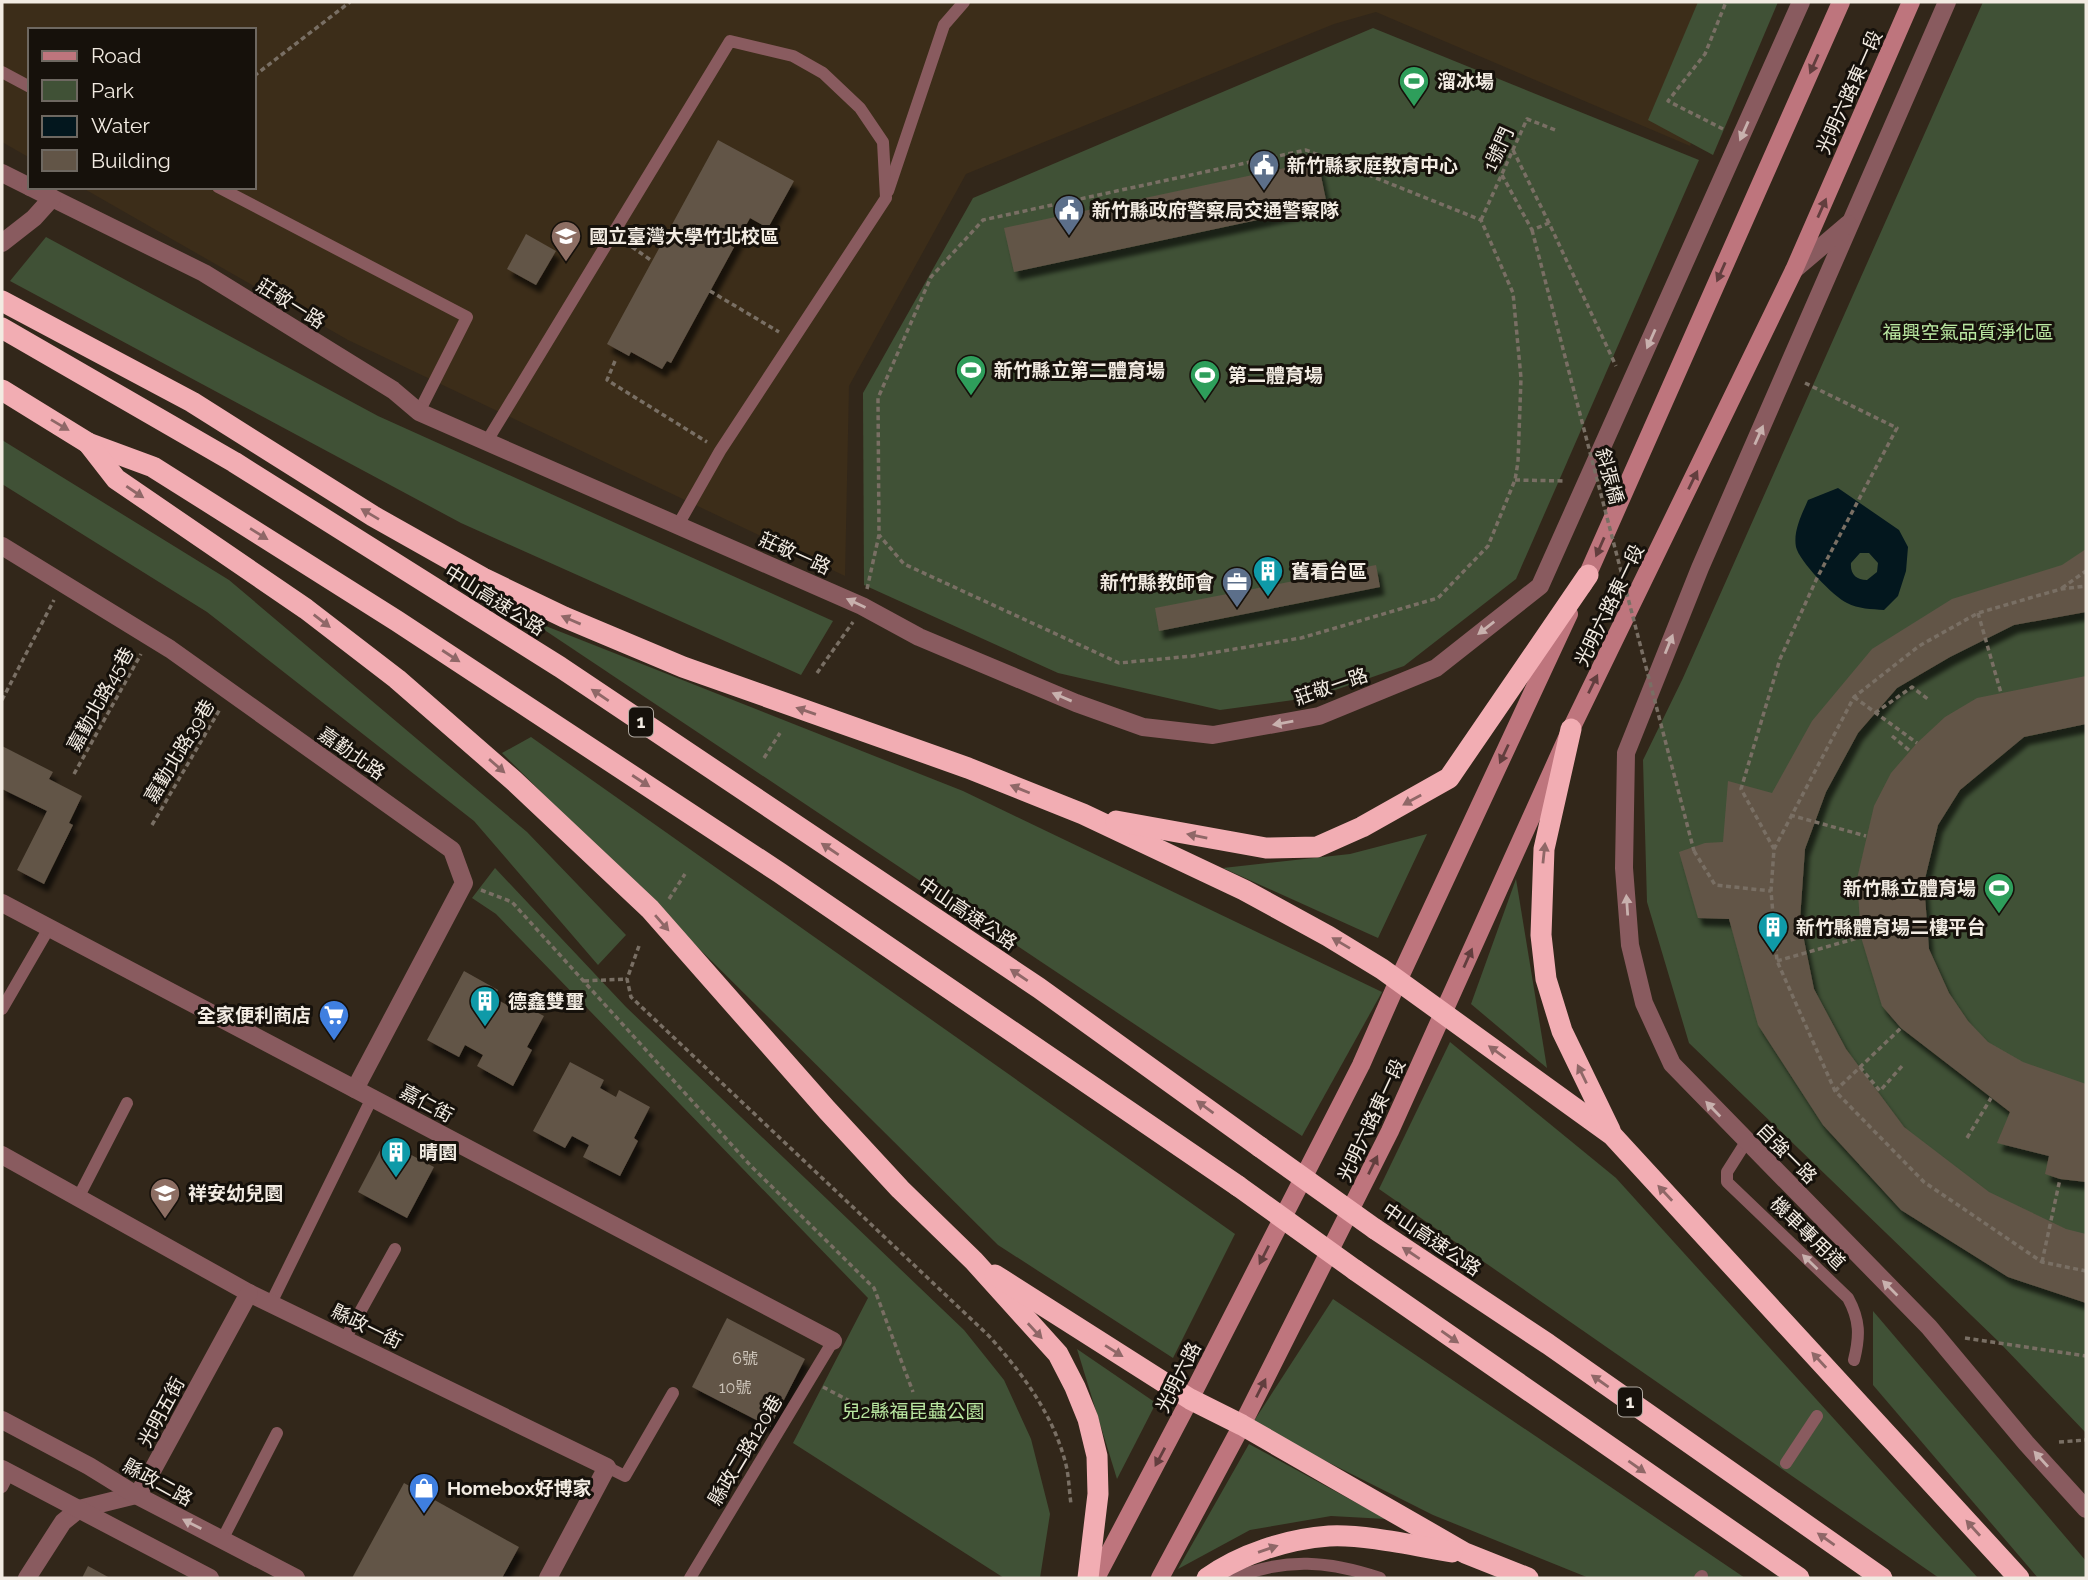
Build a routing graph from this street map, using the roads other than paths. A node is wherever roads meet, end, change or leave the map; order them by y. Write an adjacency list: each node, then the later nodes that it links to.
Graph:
1 (964, 2): 13 (lane)
2 (1801, 2): 23 (street, 莊敬一路, one-way to 23)
3 (1841, 2): 25 (main road, 光明六路東一段, one-way to 25)
4 (1912, 2): 16 (main road, 光明六路東一段, one-way to 4)
5 (1947, 2): 14 (street)
6 (2, 72): 7 (lane)
7 (28, 86)
8 (2, 173): 9 (street, 莊敬一路)
9 (28, 186)
10 (34, 189): 12 (street, 莊敬一路)
11 (222, 189): 20 (lane)
12 (52, 198): 15 (street); 20 (street, 莊敬一路)
13 (886, 198): 21 (lane); 23 (lane)
14 (1854, 219): 16 (street); 37 (street, 自強一路, one-way to 14)
15 (2, 243)
16 (1794, 271): 26 (main road, 光明六路東一段, one-way to 16)
17 (2, 301): 27 (highway, one-way to 17)
18 (2, 328): 75 (highway, 中山高速公路 / 1, one-way to 18, bridge)
19 (2, 390): 22 (highway, one-way to 22)
20 (419, 412): 21 (street, 莊敬一路)
21 (487, 441): 23 (street, 莊敬一路)
22 (88, 443): 42 (highway, one-way to 42); 74 (highway, one-way to 74, bridge)
23 (678, 525)
24 (2, 545): 33 (street, 嘉勤北路)
25 (1588, 575): 27 (highway, one-way to 27); 30 (main road, 光明六路東一段, one-way to 30)
26 (1572, 729): 32 (main road, 光明六路東一段, one-way to 26); 36 (highway, one-way to 26)
27 (1083, 814): 30 (highway, one-way to 27)
28 (2, 904): 29 (street, 嘉仁街)
29 (49, 928): 31 (lane); 33 (street, 嘉仁街)
30 (1398, 981): 32 (highway); 39 (main road, 光明六路東一段)
31 (2, 1009)
32 (1443, 1013): 36 (highway, one-way to 32); 52 (main road, 光明六路東一段, one-way to 32)
33 (355, 1089): 34 (street, 嘉仁街)
34 (372, 1098): 44 (lane); 46 (street, 嘉仁街)
35 (127, 1103): 40 (lane)
36 (1612, 1135): 76 (highway, one-way to 36)
37 (1746, 1142): 47 (lane, 機車專用道, one-way to 37); 59 (street, 自強一路, one-way to 37)
38 (2, 1155): 40 (street, 縣政一街)
39 (1296, 1194): 49 (main road, 光明六路, one-way to 49)
40 (78, 1198): 43 (street, 縣政一街)
41 (395, 1249): 45 (lane)
42 (974, 1261): 49 (highway, one-way to 49); 67 (highway, one-way to 67)
43 (249, 1293): 44 (street, 縣政一街); 57 (street, 光明五街)
44 (271, 1303): 45 (street, 縣政一街)
45 (345, 1339): 55 (street, 縣政一街)
46 (833, 1341): 66 (lane, 縣政二路120巷)
47 (1854, 1360)
48 (673, 1393): 55 (lane)
49 (1190, 1399): 52 (highway); 68 (main road, 光明六路, one-way to 68)
50 (1817, 1416): 54 (lane)
51 (2, 1420): 57 (street, 縣政二路)
52 (1242, 1425): 61 (highway); 69 (main road)
53 (277, 1433): 60 (lane)
54 (1786, 1464)
55 (607, 1467): 65 (street)
56 (4, 1476): 58 (street)
57 (136, 1495): 58 (street); 60 (street, 縣政二路, one-way to 57)
58 (79, 1509): 62 (street); 63 (street)
59 (2086, 1509)
60 (222, 1540): 64 (street, 縣政二路)
61 (1465, 1553): 70 (highway, one-way to 61); 73 (highway)
62 (27, 1578)
63 (210, 1578)
64 (296, 1578)
65 (548, 1578)
66 (690, 1578)
67 (1088, 1578)
68 (1096, 1578)
69 (1160, 1578)
70 (1207, 1578)
71 (1235, 1578): 72 (lane)
72 (1380, 1578)
73 (1528, 1578)
74 (1799, 1578)
75 (1882, 1578)
76 (2019, 1578)

